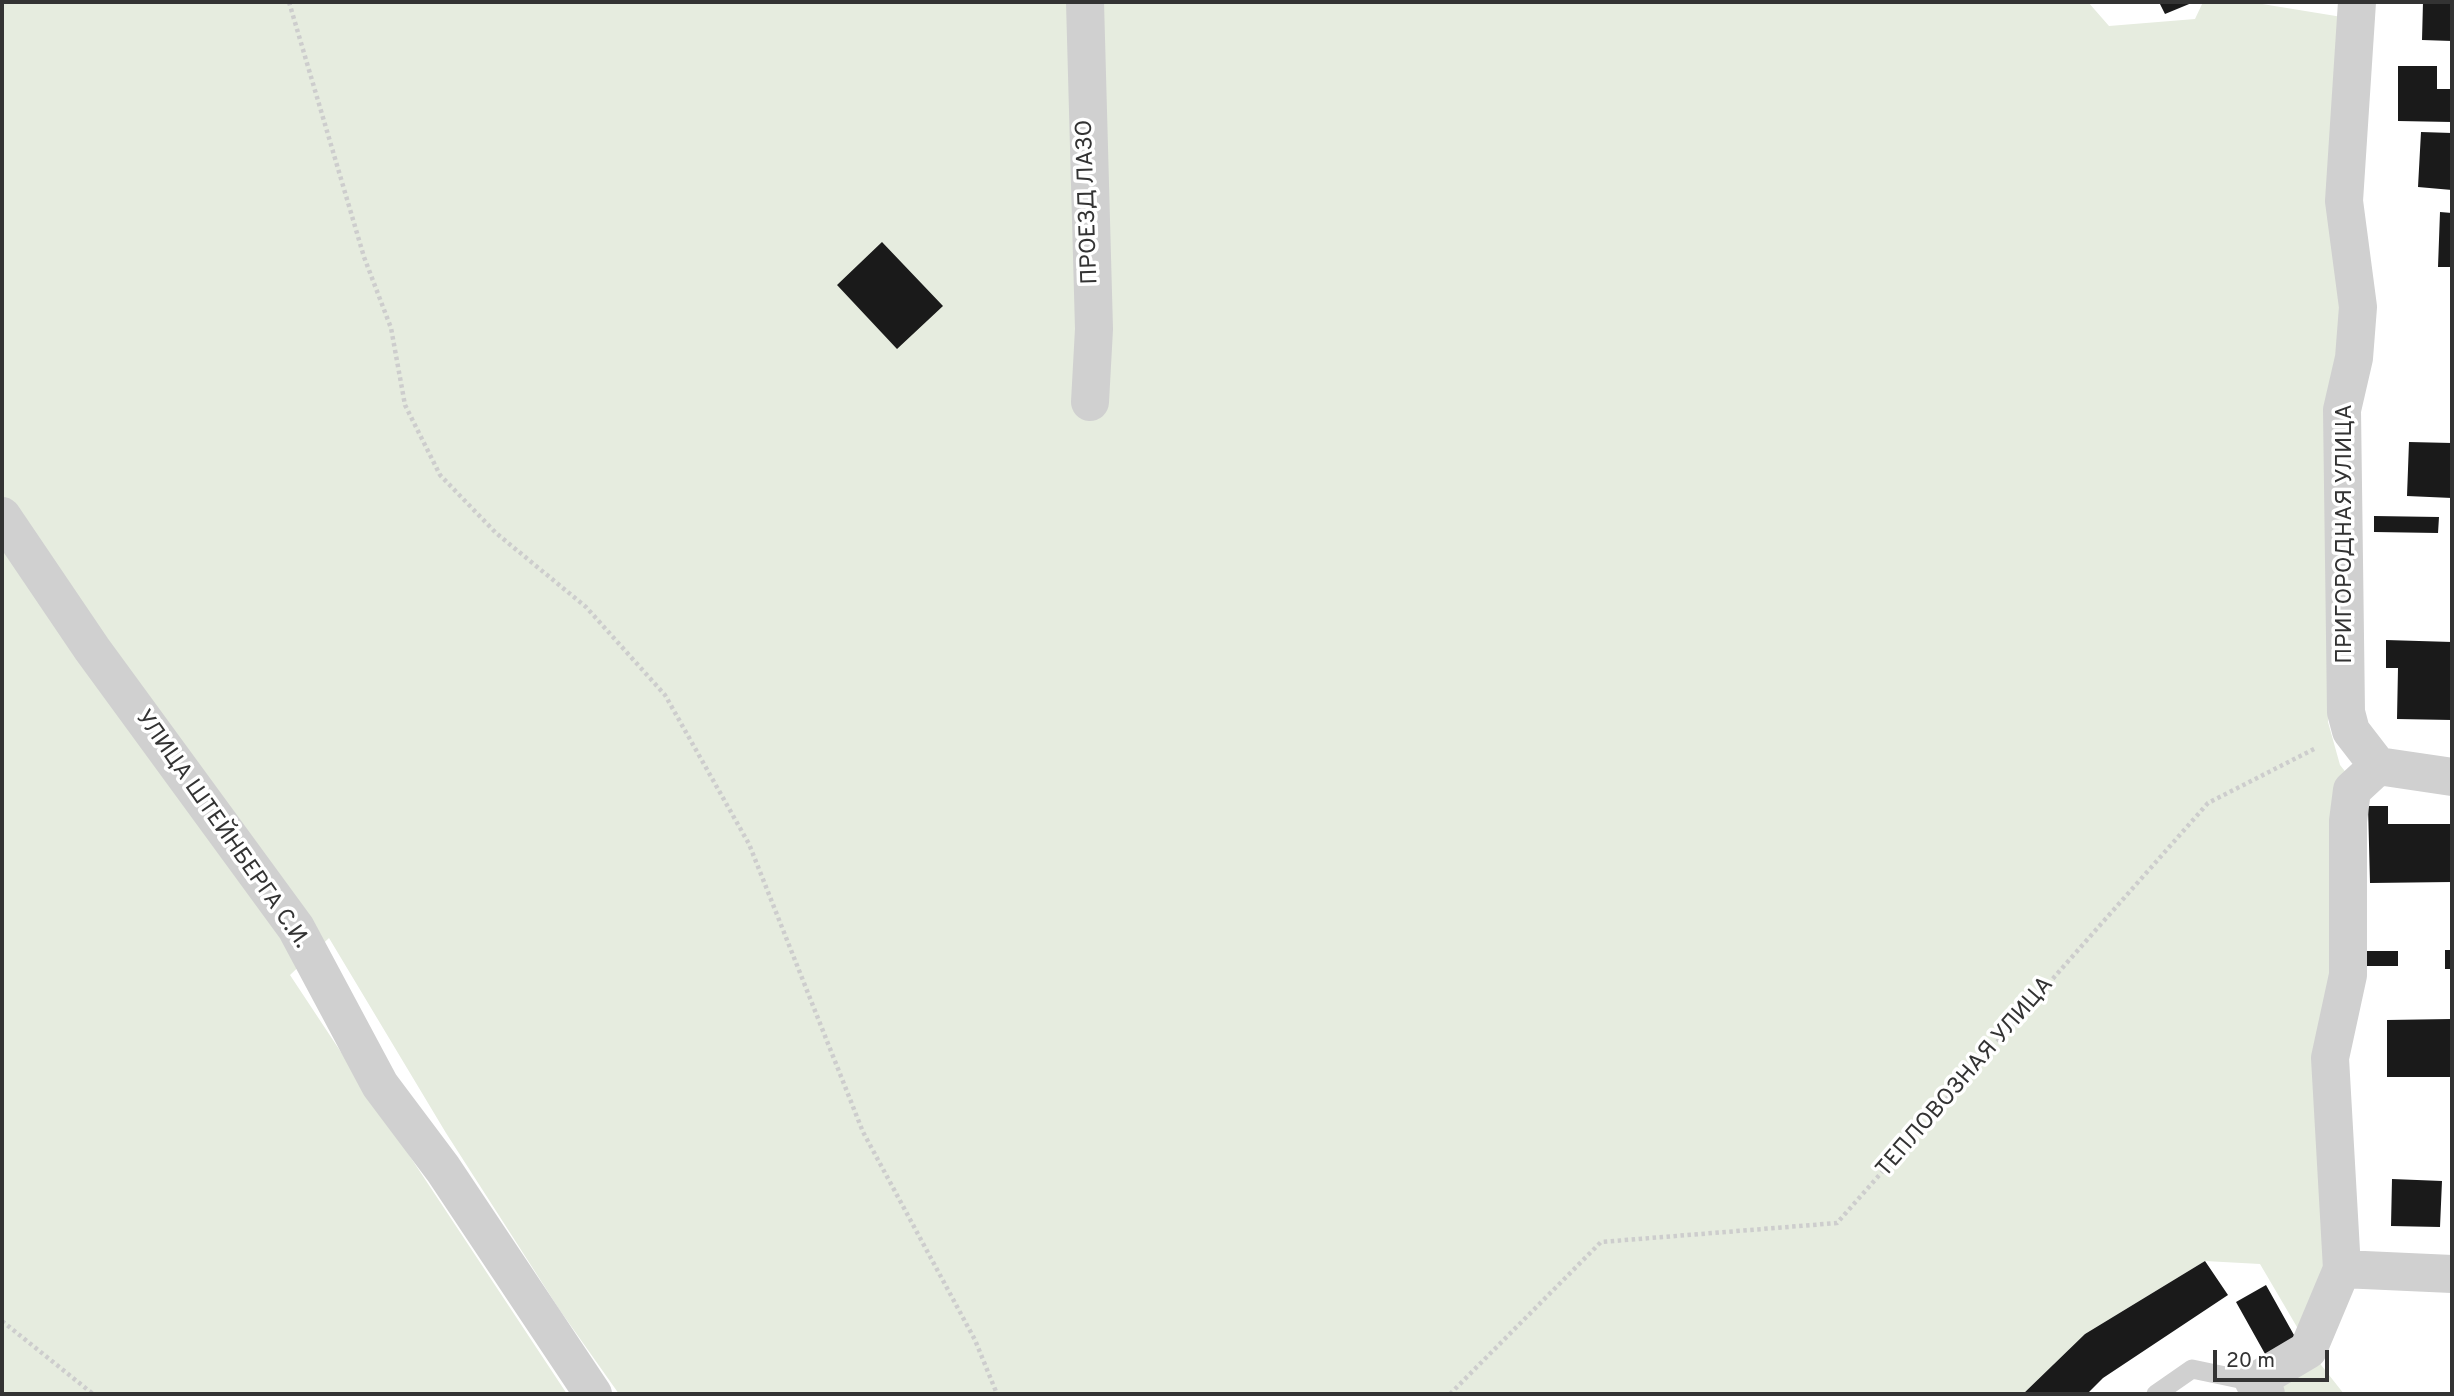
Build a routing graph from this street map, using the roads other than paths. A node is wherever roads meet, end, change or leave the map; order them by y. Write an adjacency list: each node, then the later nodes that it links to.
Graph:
1 (1085, 2): 3 (street, ПРОЕЗД ЛАЗО)
2 (2357, 2): 5 (street, ПРИГОРОДНАЯ УЛИЦА)
3 (1090, 402)
4 (2, 516): 10 (street, УЛИЦА ШТЕЙНБЕРГА С.И.)
5 (2378, 765): 6 (street); 7 (street)
6 (2452, 777)
7 (2342, 1269): 8 (street); 9 (street)
8 (2452, 1274)
9 (2260, 1388): 11 (lane)
10 (593, 1394)
11 (2156, 1394)

